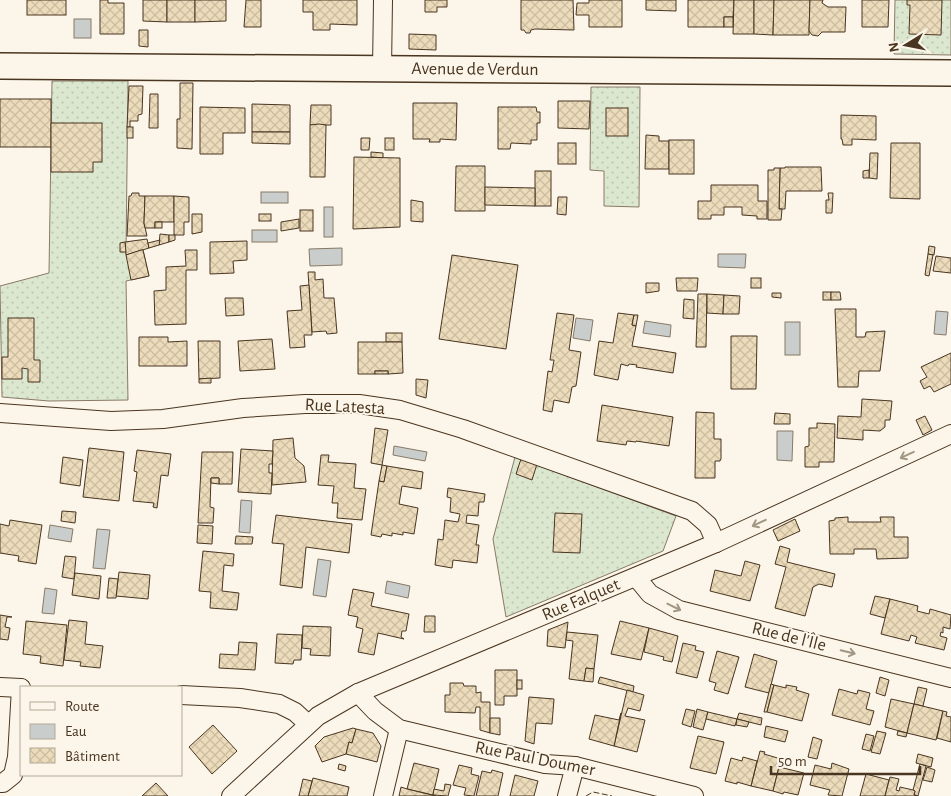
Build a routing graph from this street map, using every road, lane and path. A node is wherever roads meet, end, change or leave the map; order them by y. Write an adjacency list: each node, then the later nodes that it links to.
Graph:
1 (383, 0): 3 (street)
2 (0, 66): 3 (street, Avenue de Verdun)
3 (382, 69): 4 (street, Avenue de Verdun)
4 (951, 74)
5 (0, 412): 7 (street, Rue Latesta)
6 (951, 434): 7 (street, Rue Falquet, one-way to 7)
7 (716, 543): 8 (street, Rue Falquet)
8 (636, 577): 9 (street, Rue de l'Île, one-way to 9); 12 (street, Rue Falquet)
9 (951, 678)
10 (0, 687): 11 (street)
11 (20, 688)
12 (358, 693): 15 (street, Rue Falquet); 16 (street, Rue Paul Doumer)
13 (182, 695): 15 (street)
14 (20, 702): 18 (street)
15 (308, 724): 19 (street, Rue Falquet)
16 (400, 729): 17 (street, Rue Paul Doumer); 20 (street)
17 (575, 766): 21 (street); 22 (street, Rue Paul Doumer)
18 (0, 783)
19 (231, 796)
20 (383, 796)
21 (567, 796)
22 (694, 796)

